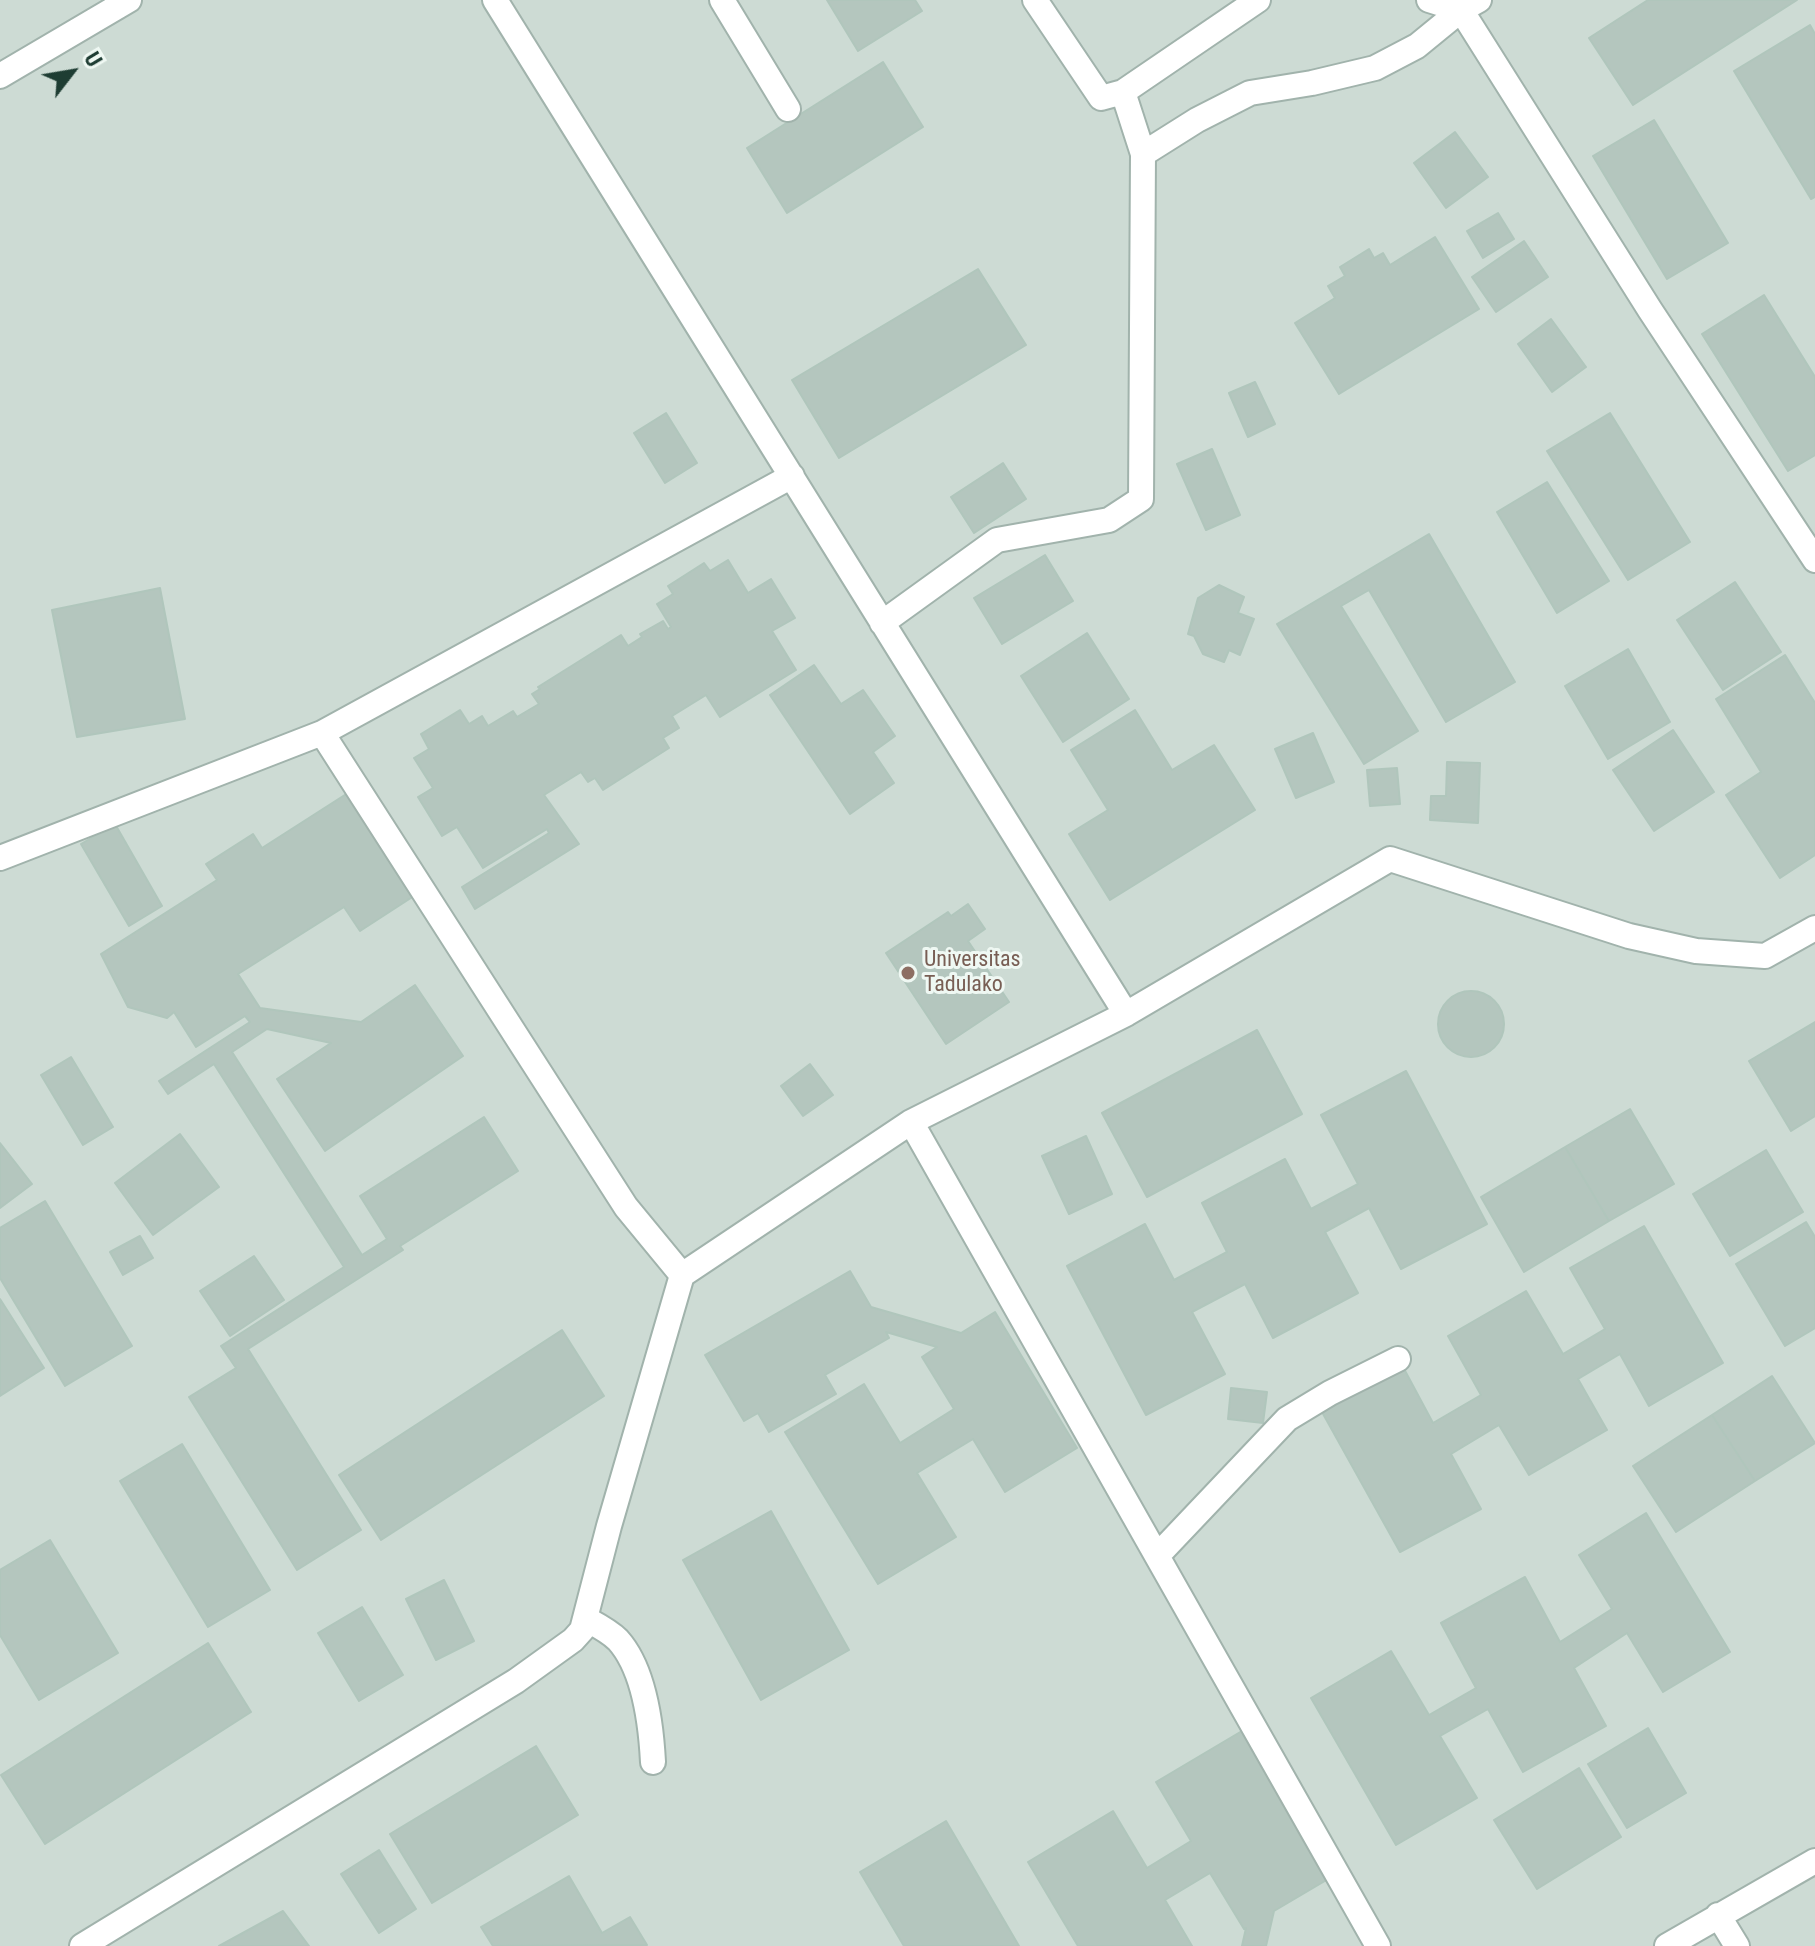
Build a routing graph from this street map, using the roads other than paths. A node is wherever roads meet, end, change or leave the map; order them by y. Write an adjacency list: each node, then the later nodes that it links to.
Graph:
1 (129, 0): 8 (lane)
2 (495, 0): 12 (lane)
3 (722, 0): 10 (lane)
4 (1035, 0): 9 (lane)
5 (1258, 0): 9 (lane)
6 (1429, 0): 7 (lane)
7 (1470, 5): 11 (lane); 13 (lane)
8 (0, 76)
9 (1123, 92): 11 (lane)
10 (788, 109)
11 (1143, 154): 14 (lane)
12 (792, 476): 14 (lane); 15 (lane)
13 (1815, 560)
14 (882, 623): 18 (lane)
15 (322, 733): 16 (lane); 20 (lane)
16 (0, 858)
17 (1815, 928): 18 (lane)
18 (1126, 1014): 19 (lane)
19 (911, 1122): 20 (lane); 22 (lane)
20 (682, 1275): 23 (lane)
21 (1398, 1359): 22 (lane)
22 (1157, 1556): 28 (lane)
23 (586, 1619): 24 (lane); 27 (lane)
24 (653, 1762)
25 (1815, 1861): 26 (lane)
26 (1718, 1915): 29 (lane); 30 (lane)
27 (82, 1946)
28 (1378, 1946)
29 (1667, 1946)
30 (1737, 1946)

